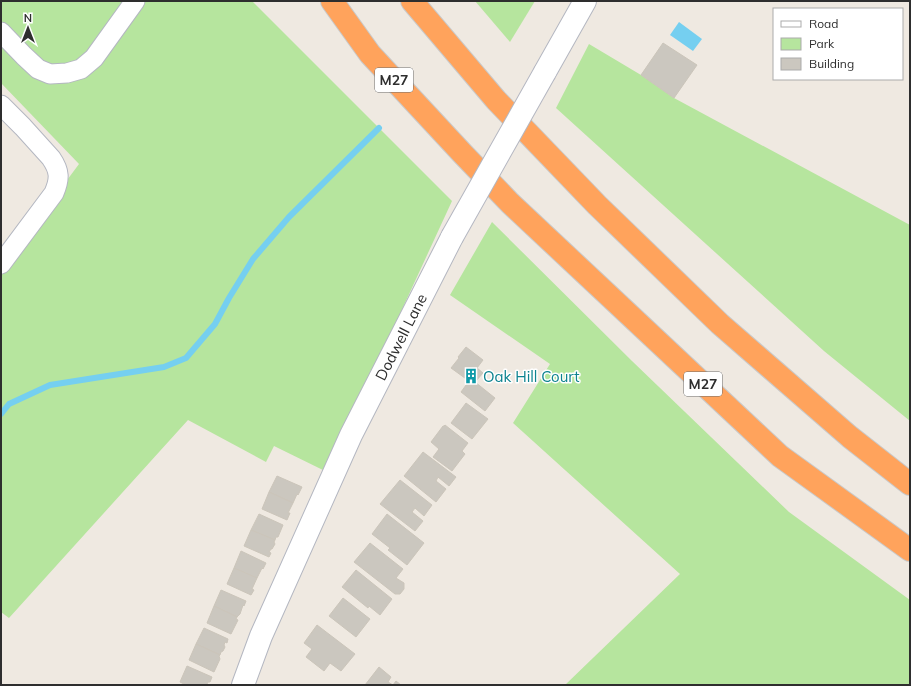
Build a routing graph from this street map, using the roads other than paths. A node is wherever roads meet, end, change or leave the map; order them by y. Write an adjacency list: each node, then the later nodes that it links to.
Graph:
1 (135, 1): 5 (street)
2 (332, 1): 9 (highway, M27)
3 (412, 1): 8 (highway)
4 (585, 1): 10 (street, Dodwell Lane, bridge)
5 (1, 32)
6 (1, 105): 7 (street)
7 (1, 264)
8 (910, 484)
9 (910, 550)
10 (243, 685)

